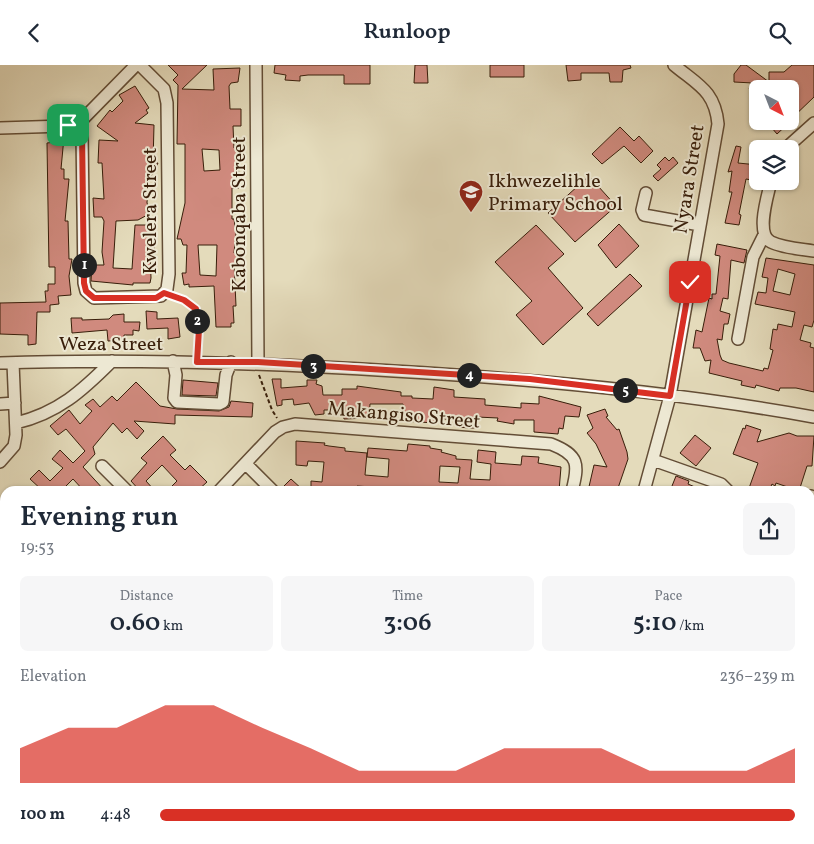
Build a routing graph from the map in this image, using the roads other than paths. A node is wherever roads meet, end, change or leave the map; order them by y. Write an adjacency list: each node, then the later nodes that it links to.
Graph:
1 (138, 65): 4 (street); 4 (street, Kwelera Street)
2 (256, 65): 17 (street, Kabonqaba Street)
3 (674, 65): 10 (street, Nyara Street)
4 (80, 122): 6 (street)
5 (814, 123): 7 (street)
6 (0, 128)
7 (795, 140)
8 (768, 190): 11 (street)
9 (646, 193): 10 (street)
10 (700, 225): 20 (street, Nyara Street)
11 (764, 235): 12 (street); 13 (street)
12 (814, 251)
13 (738, 339)
14 (112, 361): 15 (street, Weza Street); 19 (street, Weza Street); 24 (street)
15 (173, 361): 16 (street, Weza Street); 16 (street)
16 (231, 362): 17 (street, Weza Street)
17 (258, 362): 20 (street, Weza Street)
18 (0, 363): 19 (street, Weza Street)
19 (13, 363): 21 (street)
20 (670, 396): 23 (street, Weza Street); 25 (street, Nyara Street)
21 (15, 403): 22 (street); 24 (street)
22 (0, 404)
23 (814, 417)
24 (16, 423): 26 (street)
25 (653, 460): 33 (street, Nyara Street); 34 (street)
26 (0, 462)
27 (246, 464): 30 (street); 31 (street); 32 (street, Makangiso Street)
28 (102, 466): 29 (street)
29 (122, 486)
30 (224, 486)
31 (268, 486)
32 (573, 486)
33 (645, 486)
34 (723, 486)

